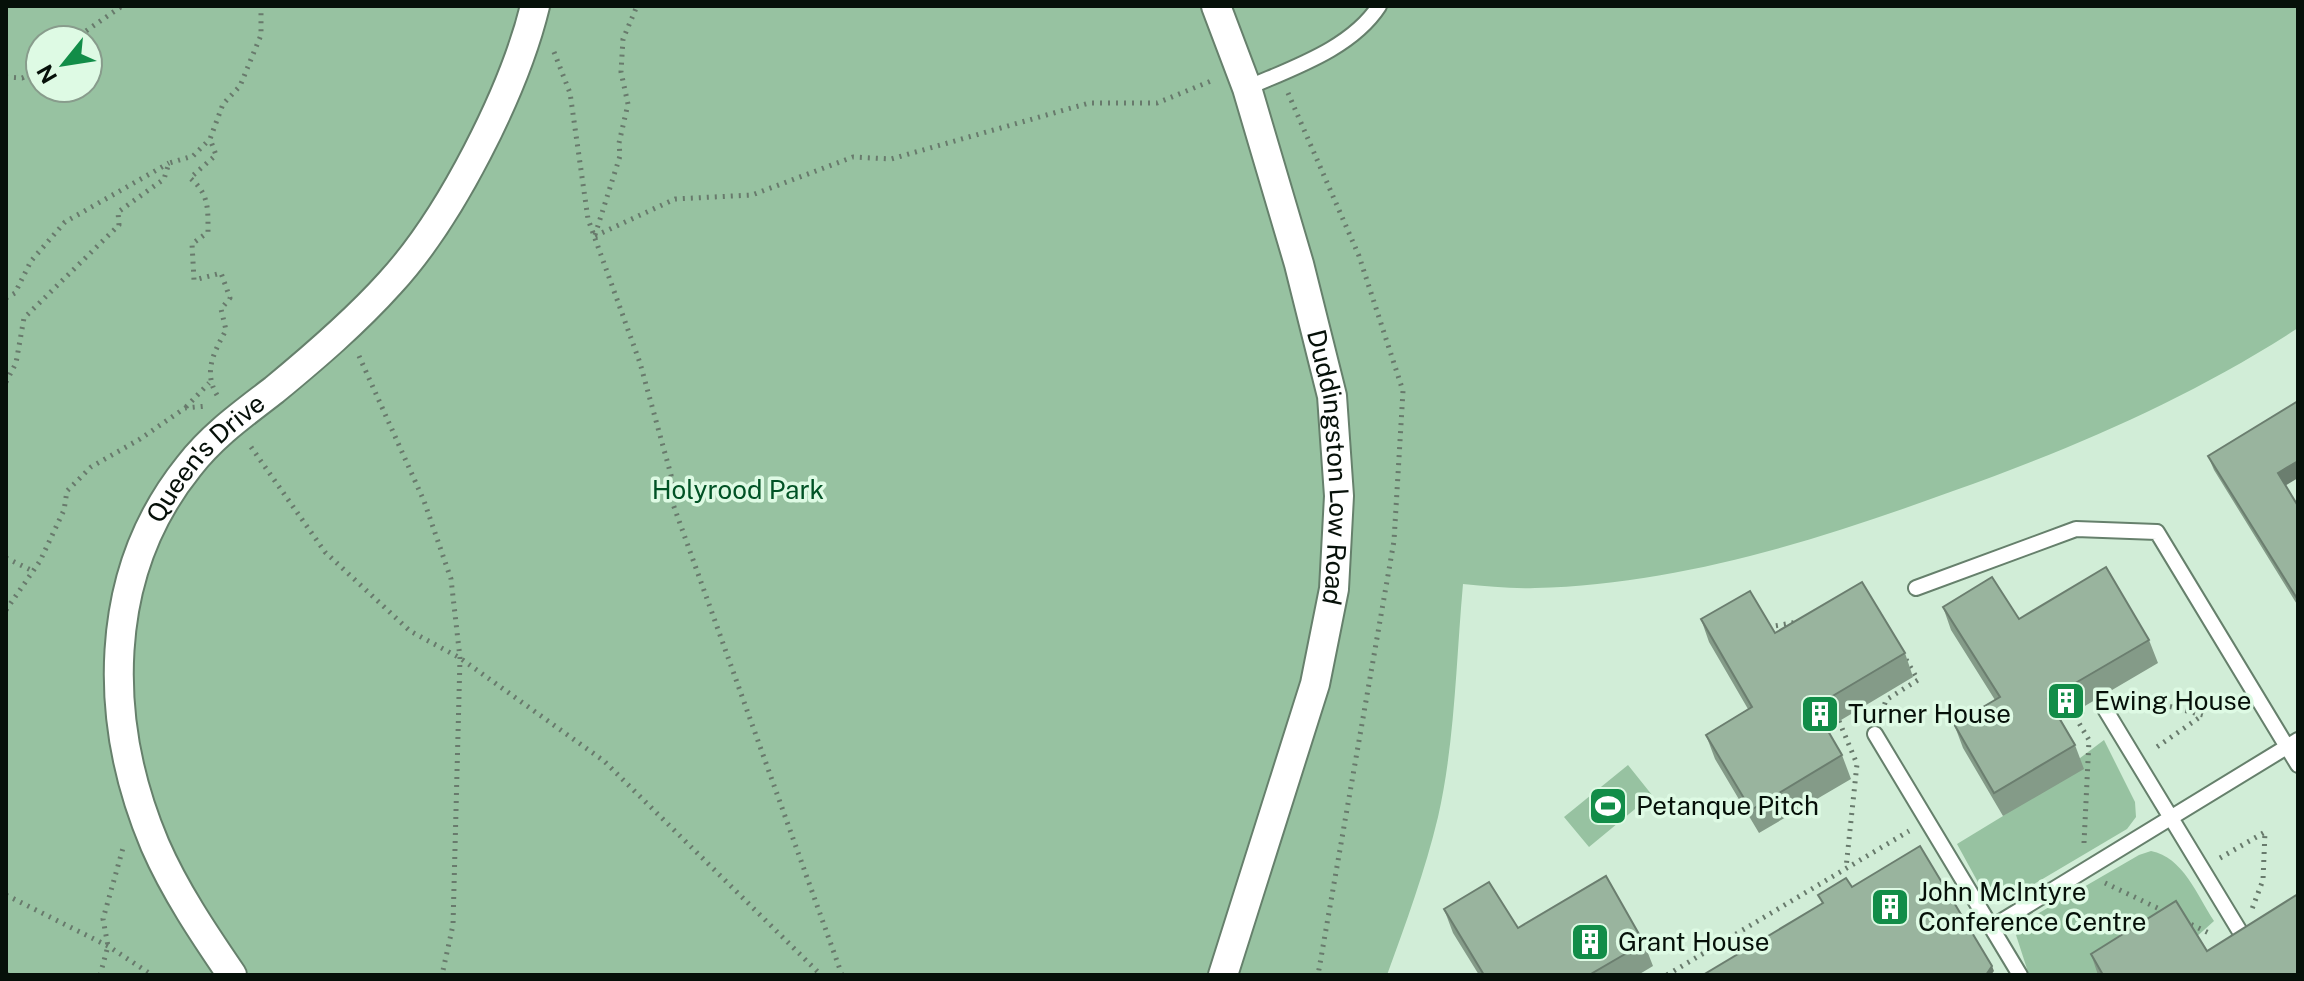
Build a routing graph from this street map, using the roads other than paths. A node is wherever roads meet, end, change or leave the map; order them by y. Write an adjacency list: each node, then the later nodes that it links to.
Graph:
1 (535, 6): 13 (street, Queen's Drive)
2 (1216, 6): 4 (street, Duddingston Low Road)
3 (1379, 6): 4 (lane)
4 (1247, 88): 14 (street, Duddingston Low Road)
5 (1916, 588): 8 (lane)
6 (2105, 709): 10 (lane)
7 (1875, 734): 11 (lane)
8 (2292, 743): 9 (lane); 10 (lane)
9 (2298, 765)
10 (2172, 818): 11 (lane); 12 (lane)
11 (1992, 927): 15 (lane)
12 (2242, 935)
13 (232, 975)
14 (1223, 975)
15 (2020, 975)

